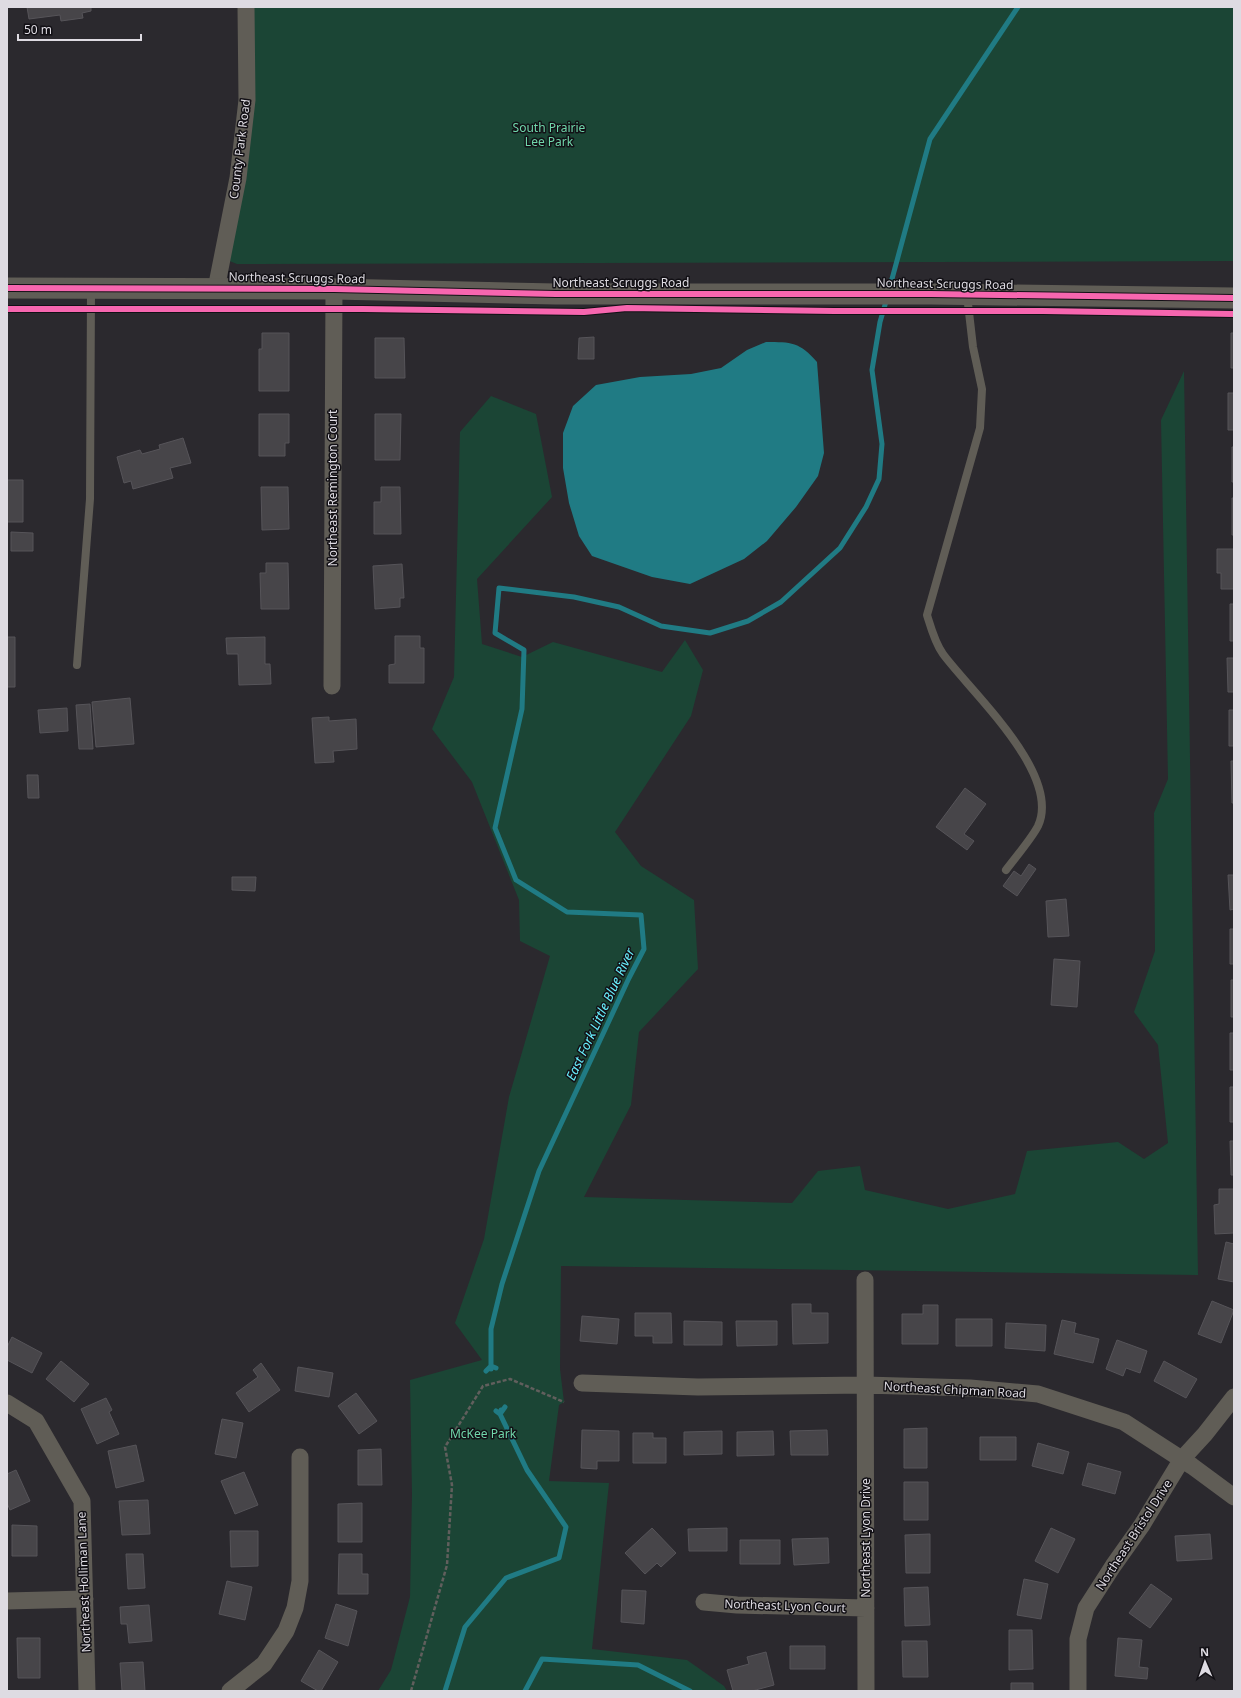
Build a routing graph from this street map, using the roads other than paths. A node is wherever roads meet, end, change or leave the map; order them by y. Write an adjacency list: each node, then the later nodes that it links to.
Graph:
1 (246, 7): 4 (street, County Park Road)
2 (7, 288): 3 (street, Northeast Scruggs Road)
3 (91, 288): 4 (street, Northeast Scruggs Road); 8 (lane)
4 (216, 289): 5 (street, Northeast Scruggs Road)
5 (334, 290): 6 (street, Northeast Scruggs Road); 9 (street, Northeast Remington Court)
6 (967, 295): 7 (street, Northeast Scruggs Road); 10 (lane)
7 (1234, 298)
8 (77, 665)
9 (332, 686)
10 (1006, 870)
11 (865, 1280): 13 (street)
12 (582, 1383): 13 (street, Northeast Chipman Road)
13 (865, 1385): 17 (street, Northeast Chipman Road); 22 (street, Northeast Lyon Drive)
14 (1234, 1396): 17 (street, Northeast Bristol Drive)
15 (7, 1403): 19 (street, Northeast Holliman Lane)
16 (300, 1457): 24 (street)
17 (1182, 1459): 18 (street, Northeast Chipman Road); 26 (street, Northeast Bristol Drive)
18 (1234, 1497)
19 (85, 1599): 20 (street); 23 (street, Northeast Holliman Lane)
20 (7, 1601)
21 (704, 1602): 22 (street, Northeast Lyon Court)
22 (866, 1608): 25 (street, Northeast Lyon Drive)
23 (87, 1691)
24 (230, 1691)
25 (866, 1691)
26 (1078, 1691)

